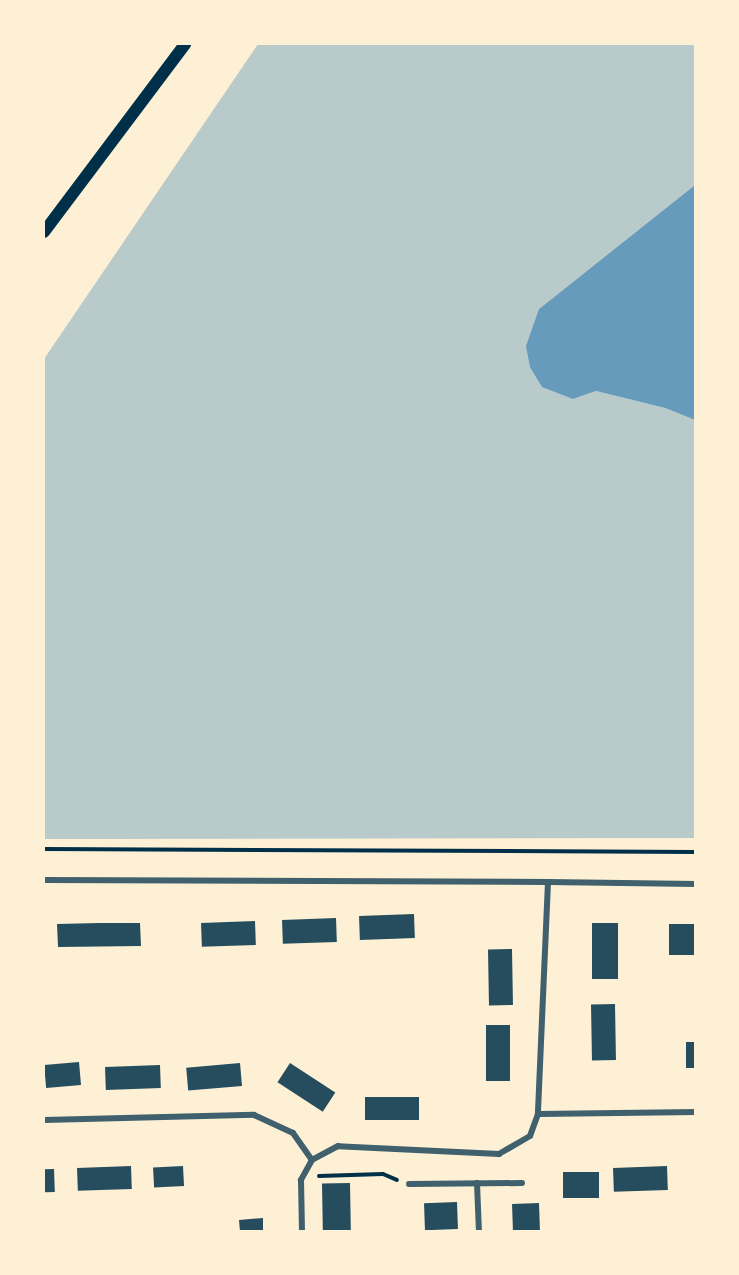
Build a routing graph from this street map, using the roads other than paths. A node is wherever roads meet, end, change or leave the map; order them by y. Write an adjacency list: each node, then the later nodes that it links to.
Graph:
1 (185, 44): 2 (main road)
2 (44, 232)
3 (44, 880): 4 (street)
4 (548, 882): 5 (street); 7 (street)
5 (696, 884)
6 (696, 1112): 7 (street)
7 (538, 1114): 9 (street)
8 (44, 1120): 9 (street)
9 (312, 1160): 13 (street)
10 (477, 1183): 11 (street); 12 (street); 14 (street)
11 (522, 1183)
12 (409, 1185)
13 (302, 1232)
14 (479, 1232)

